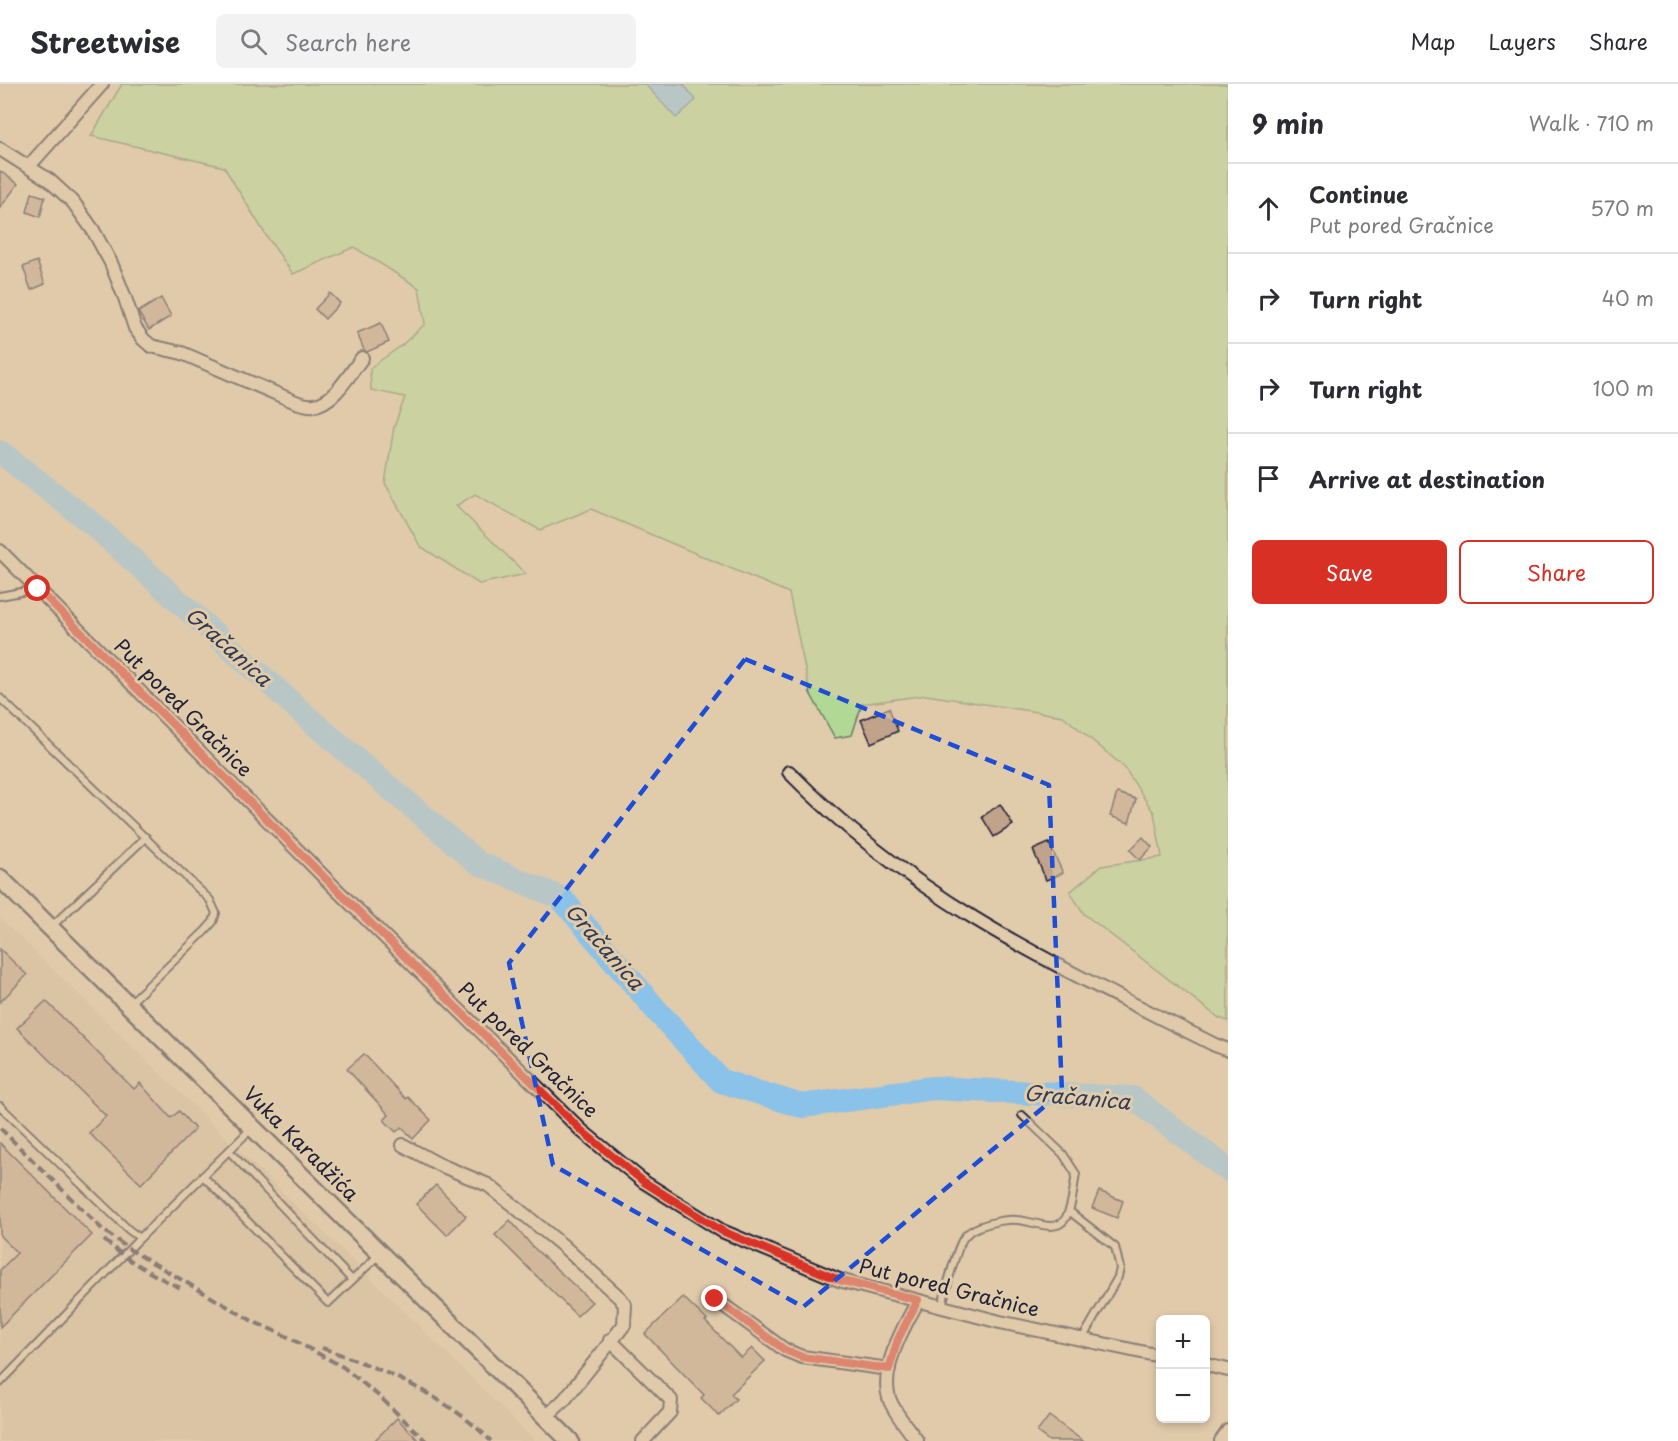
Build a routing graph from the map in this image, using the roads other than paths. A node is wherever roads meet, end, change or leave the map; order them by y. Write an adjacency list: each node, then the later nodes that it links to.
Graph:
1 (102, 84): 3 (street)
2 (0, 149): 3 (street)
3 (29, 166): 4 (street)
4 (362, 358)
5 (0, 551): 6 (street, Put pored Gračnice)
6 (38, 589): 7 (lane); 26 (street, Put pored Gračnice)
7 (0, 596)
8 (0, 698): 10 (lane)
9 (789, 772): 14 (street)
10 (146, 837): 12 (lane); 13 (lane)
11 (0, 878): 12 (street, Vuka Karadžića)
12 (51, 927): 13 (street, Vuka Karadžića)
13 (129, 1004): 17 (street, Vuka Karadžića)
14 (1228, 1050)
15 (0, 1106): 22 (lane)
16 (1022, 1115): 21 (lane)
17 (254, 1127): 19 (lane); 23 (street, Vuka Karadžića)
18 (403, 1145): 29 (street)
19 (229, 1151): 20 (lane); 24 (lane)
20 (203, 1176): 22 (lane); 24 (lane)
21 (1069, 1211): 27 (lane); 28 (lane)
22 (140, 1238): 34 (lane)
23 (381, 1253): 24 (lane); 35 (street, Vuka Karadžića)
24 (352, 1280)
25 (715, 1299): 32 (street)
26 (918, 1300): 27 (street, Put pored Gračnice); 32 (street)
27 (942, 1307): 28 (street, Put pored Gračnice)
28 (1082, 1339): 30 (street, Put pored Gračnice)
29 (610, 1340): 35 (street); 38 (street)
30 (1156, 1355)
31 (1210, 1366): 33 (street)
32 (889, 1369): 39 (street)
33 (1228, 1370)
34 (0, 1383)
35 (546, 1417): 37 (street, Vuka Karadžića)
36 (1228, 1431): 40 (street)
37 (570, 1441)
38 (643, 1441)
39 (917, 1441)
40 (1221, 1441)

